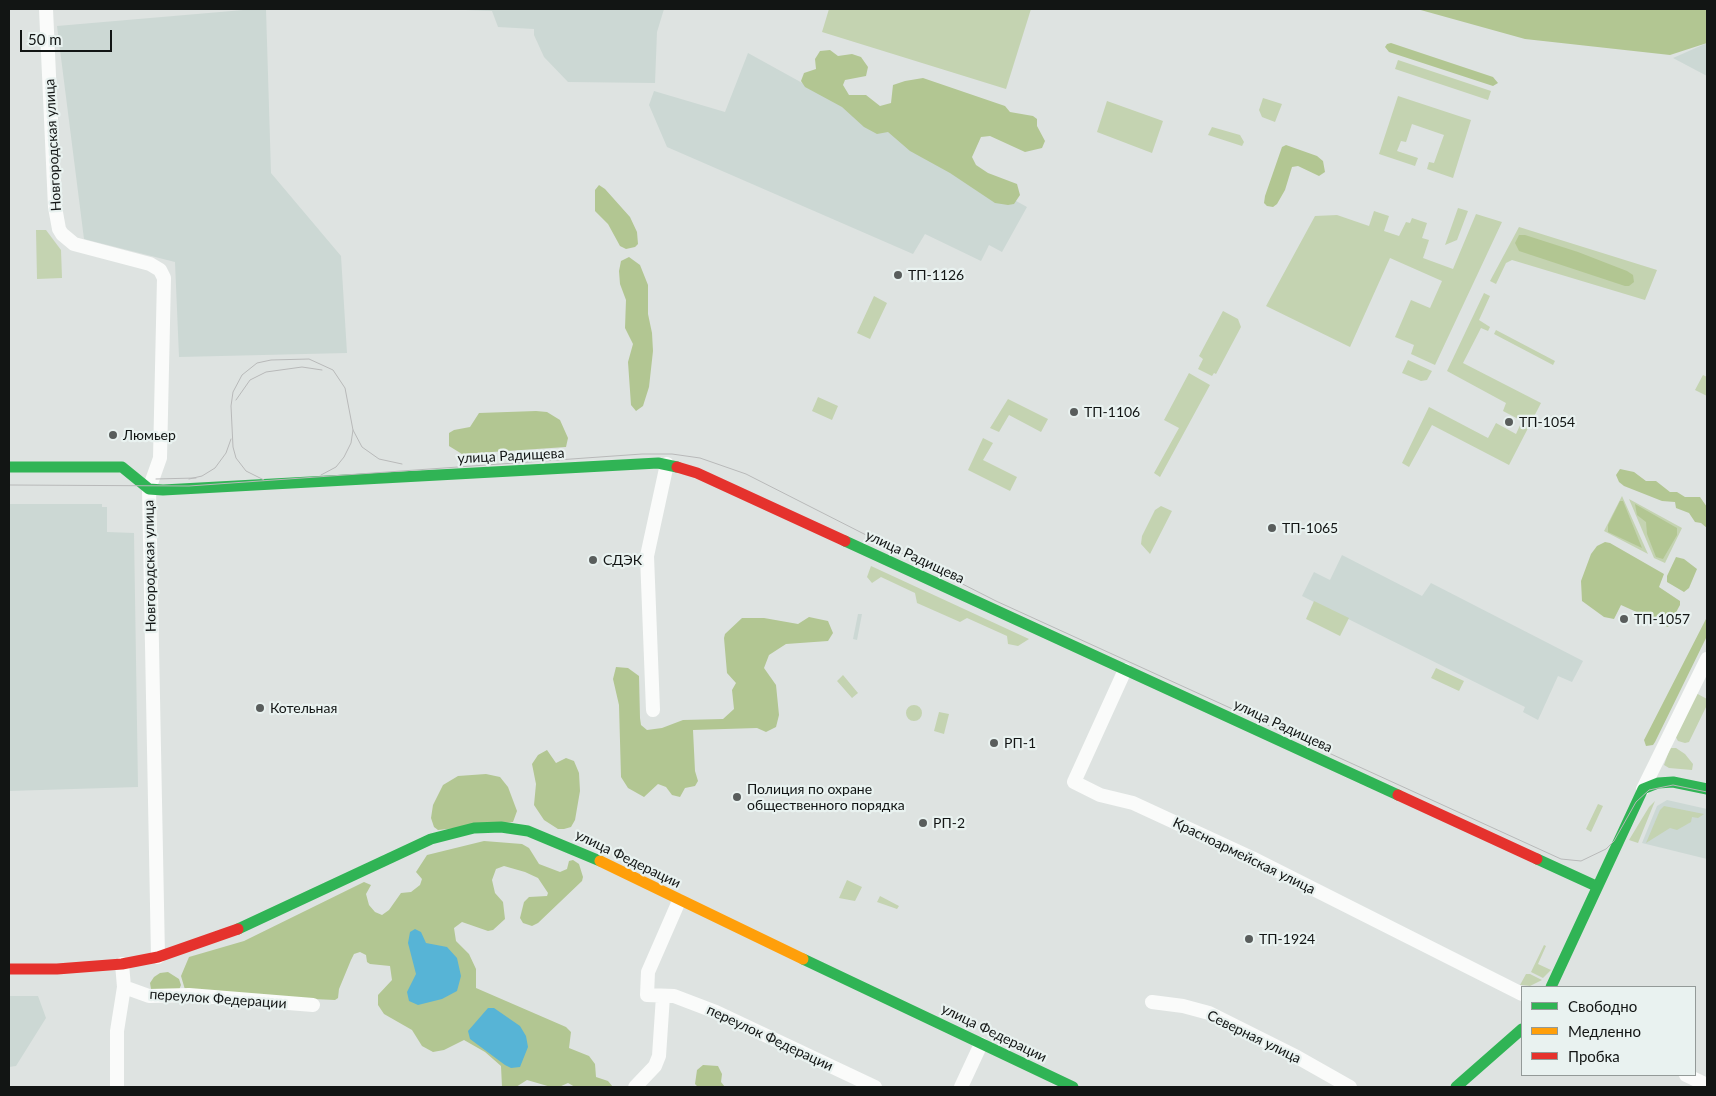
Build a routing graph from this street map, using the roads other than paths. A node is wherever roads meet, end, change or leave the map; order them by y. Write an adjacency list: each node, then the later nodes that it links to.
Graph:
1 (46, 9): 4 (street, Новгородская улица)
2 (667, 464): 4 (street, улица Радищева); 6 (street, улица Радищева); 7 (street)
3 (9, 468): 4 (street)
4 (149, 489): 12 (street, Новгородская улица)
5 (1707, 659): 8 (street)
6 (1125, 670): 10 (street, улица Радищева); 17 (street, Красноармейская улица)
7 (653, 710)
8 (1642, 789): 9 (street); 10 (street)
9 (1707, 789)
10 (1596, 886): 15 (street)
11 (679, 901): 12 (street, улица Федерации); 18 (street, переулок Федерации); 22 (street, улица Федерации)
12 (158, 957): 13 (street, улица Федерации)
13 (122, 964): 14 (street, улица Федерации); 16 (street)
14 (9, 969)
15 (1551, 986)
16 (124, 987): 20 (street, переулок Федерации); 25 (street)
17 (1521, 994)
18 (663, 996): 26 (street); 27 (street, переулок Федерации)
19 (1152, 1002): 30 (street, Северная улица)
20 (314, 1005)
21 (1521, 1030): 31 (street)
22 (981, 1044): 28 (street); 29 (street, улица Федерации)
23 (1688, 1076): 24 (street)
24 (1707, 1085)
25 (118, 1087)
26 (635, 1087)
27 (875, 1087)
28 (961, 1087)
29 (1073, 1087)
30 (1350, 1087)
31 (1456, 1087)

